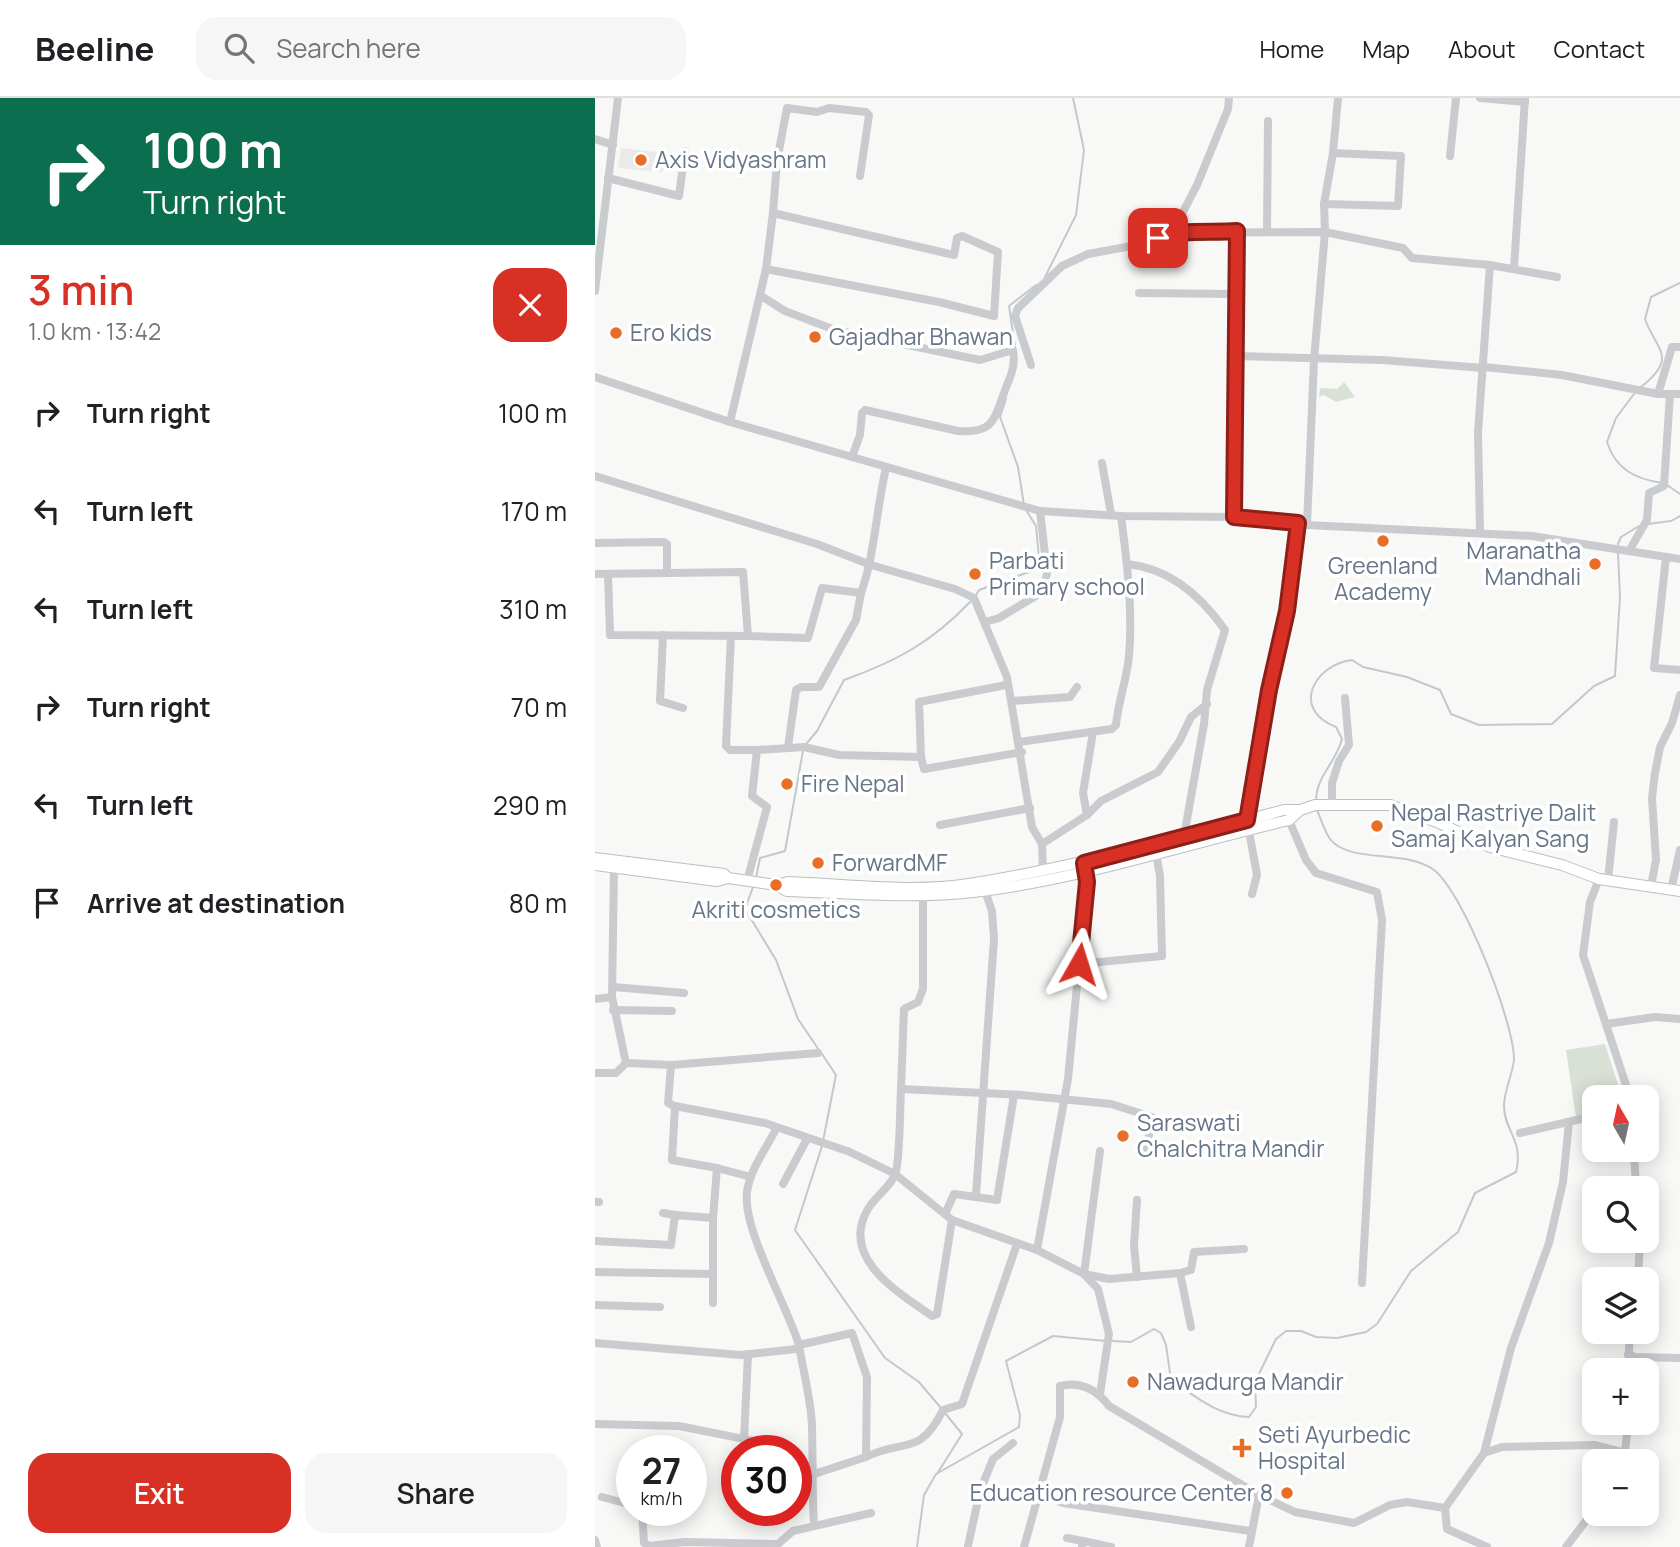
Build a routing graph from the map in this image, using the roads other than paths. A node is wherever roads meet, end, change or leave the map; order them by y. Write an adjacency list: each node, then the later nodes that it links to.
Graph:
1 (618, 98): 9 (street)
2 (1230, 98): 20 (street)
3 (1338, 98): 11 (street)
4 (1455, 98): 12 (street)
5 (1480, 98): 6 (street)
6 (1525, 100): 22 (street)
7 (1268, 121): 18 (street)
8 (595, 139): 9 (street)
9 (613, 145): 14 (street)
10 (685, 151): 14 (street)
11 (1333, 153): 15 (street); 15 (street)
12 (1450, 156)
13 (860, 176): 16 (street)
14 (608, 178): 24 (street)
15 (1324, 204): 19 (street)
16 (773, 213): 23 (street); 23 (street)
17 (1237, 231): 18 (street); 20 (street); 28 (street)
18 (1267, 231): 19 (street)
19 (1325, 232): 21 (street); 32 (street)
20 (1172, 233): 33 (street)
21 (1490, 265): 22 (street); 34 (street)
22 (1514, 268): 25 (street)
23 (767, 269): 29 (street)
24 (596, 275): 26 (street)
25 (1557, 277)
26 (595, 291)
27 (1139, 293): 28 (street)
28 (1236, 294): 31 (street)
29 (761, 296): 39 (street); 40 (street)
30 (1680, 347): 36 (street)
31 (1237, 356): 32 (street); 47 (street)
32 (1314, 360): 34 (street); 48 (street)
33 (1031, 365)
34 (1484, 368): 36 (street); 49 (street)
35 (595, 377): 39 (street)
36 (1658, 394): 37 (street)
37 (1670, 394): 38 (street); 51 (street)
38 (1680, 394)
39 (730, 422): 40 (street)
40 (852, 457): 42 (street)
41 (1102, 463): 45 (street)
42 (886, 468): 44 (street); 55 (street)
43 (595, 476): 55 (street)
44 (1041, 511): 45 (street); 60 (street)
45 (1111, 514): 46 (street)
46 (1121, 516): 47 (street); 54 (street)
47 (1234, 517): 48 (street)
48 (1303, 524): 49 (street); 85 (street)
49 (1480, 532): 51 (street)
50 (595, 543): 56 (street)
51 (1629, 551): 52 (street)
52 (1666, 557): 53 (street); 64 (street)
53 (1680, 558)
54 (1127, 564): 70 (street); 72 (street)
55 (871, 565): 59 (street); 60 (street)
56 (667, 573): 58 (street); 63 (street)
57 (595, 574): 58 (street)
58 (608, 574): 61 (street)
59 (861, 593): 63 (street); 74 (street)
60 (985, 622): 65 (street)
61 (663, 635): 62 (street); 71 (street)
62 (731, 636): 63 (street); 75 (street)
63 (748, 636)
64 (1680, 670)
65 (1006, 685): 69 (street); 77 (street)
66 (1077, 687): 69 (street)
67 (1680, 695): 98 (street)
68 (1345, 698): 78 (street)
69 (1012, 701): 73 (street)
70 (1206, 704): 81 (street); 86 (street)
71 (683, 708)
72 (1093, 732): 73 (street); 81 (street)
73 (1019, 742): 76 (street)
74 (788, 747): 75 (street); 77 (street)
75 (757, 750): 97 (street)
76 (1022, 752): 77 (street); 79 (street)
77 (921, 757)
78 (1332, 803): 80 (main road); 96 (main road)
79 (1030, 808): 84 (street); 87 (street)
80 (1300, 810): 82 (main road); 85 (main road)
81 (1087, 815): 87 (street)
82 (1289, 820): 85 (main road); 149 (street)
83 (1614, 822): 96 (street)
84 (940, 825)
85 (1248, 825): 86 (main road); 89 (main road); 102 (street)
86 (1184, 836): 92 (main road)
87 (1042, 844): 94 (street)
88 (1680, 850): 99 (street)
89 (1156, 853): 92 (main road); 103 (street)
90 (595, 858): 95 (main road)
91 (595, 865): 93 (main road)
92 (1085, 867): 94 (main road); 101 (main road); 103 (street)
93 (614, 868): 95 (main road); 104 (street)
94 (1043, 871): 100 (main road)
95 (728, 878): 97 (main road)
96 (1603, 879): 98 (main road); 111 (street)
97 (749, 881): 100 (main road)
98 (1651, 886): 99 (main road)
99 (1676, 890)
100 (923, 891): 101 (main road); 117 (street)
101 (985, 891): 118 (street)
102 (1252, 894)
103 (1079, 964): 120 (street)
104 (613, 987): 105 (street); 106 (street)
105 (684, 993)
106 (612, 997): 107 (street); 108 (street)
107 (595, 999)
108 (613, 1010): 109 (street); 113 (street)
109 (672, 1011)
110 (1680, 1019): 111 (street)
111 (1606, 1024): 116 (street)
112 (818, 1053): 114 (street)
113 (626, 1063): 114 (street); 115 (street)
114 (671, 1065): 121 (street)
115 (595, 1073)
116 (1626, 1085)
117 (901, 1089): 118 (street); 130 (street)
118 (983, 1093): 119 (street); 133 (street)
119 (1014, 1095): 120 (street); 133 (street)
120 (1062, 1100): 128 (street); 143 (street)
121 (675, 1106): 124 (street); 129 (street)
122 (1582, 1119): 123 (street)
123 (1569, 1122): 125 (street); 167 (street)
124 (776, 1129): 126 (street); 131 (street)
125 (1520, 1133)
126 (807, 1139): 130 (street); 132 (street)
127 (1100, 1151): 147 (street)
128 (1146, 1153)
129 (717, 1168): 131 (street); 138 (street)
130 (895, 1174): 136 (street); 139 (street)
131 (751, 1178): 156 (street)
132 (783, 1184)
133 (975, 1195): 136 (street)
134 (1137, 1200): 148 (street)
135 (663, 1213): 137 (street)
136 (945, 1214): 139 (street)
137 (675, 1216): 138 (street); 140 (street)
138 (713, 1218): 145 (street)
139 (952, 1220): 141 (street)
140 (595, 1241)
141 (1017, 1244): 143 (street); 168 (street)
142 (1244, 1249): 146 (street)
143 (1037, 1251): 147 (street)
144 (595, 1272): 145 (street)
145 (713, 1273): 150 (street)
146 (1180, 1273): 148 (street); 153 (street)
147 (1084, 1274): 148 (street); 161 (street)
148 (1136, 1277)
149 (1362, 1283)
150 (713, 1303)
151 (595, 1305): 152 (street)
152 (660, 1307)
153 (1191, 1328)
154 (595, 1343): 157 (street)
155 (1629, 1344): 158 (street)
156 (799, 1345): 157 (street); 168 (street); 169 (street)
157 (748, 1354): 164 (street)
158 (1628, 1354): 159 (street); 160 (street)
159 (1628, 1358)
160 (1680, 1359)
161 (1100, 1394): 170 (street); 171 (street)
162 (595, 1424): 163 (street)
163 (721, 1435)
164 (744, 1435)
165 (1013, 1443): 184 (street)
166 (1604, 1449): 167 (street)
167 (1485, 1453): 174 (street)
168 (866, 1457): 169 (street)
169 (813, 1473): 176 (street)
170 (1038, 1494): 179 (street); 185 (street)
171 (1259, 1495): 174 (street); 179 (street)
172 (602, 1497): 173 (street)
173 (616, 1501)
174 (1445, 1508): 188 (street)
175 (871, 1513): 176 (street)
176 (814, 1525): 177 (street)
177 (645, 1526)
178 (1582, 1526): 189 (street)
179 (1250, 1531): 187 (street)
180 (1067, 1538): 182 (street)
181 (595, 1540): 183 (street)
182 (1083, 1544): 186 (street)
183 (597, 1547)
184 (969, 1547)
185 (1024, 1547)
186 (1111, 1547)
187 (1249, 1547)
188 (1487, 1547)
189 (1566, 1547)

